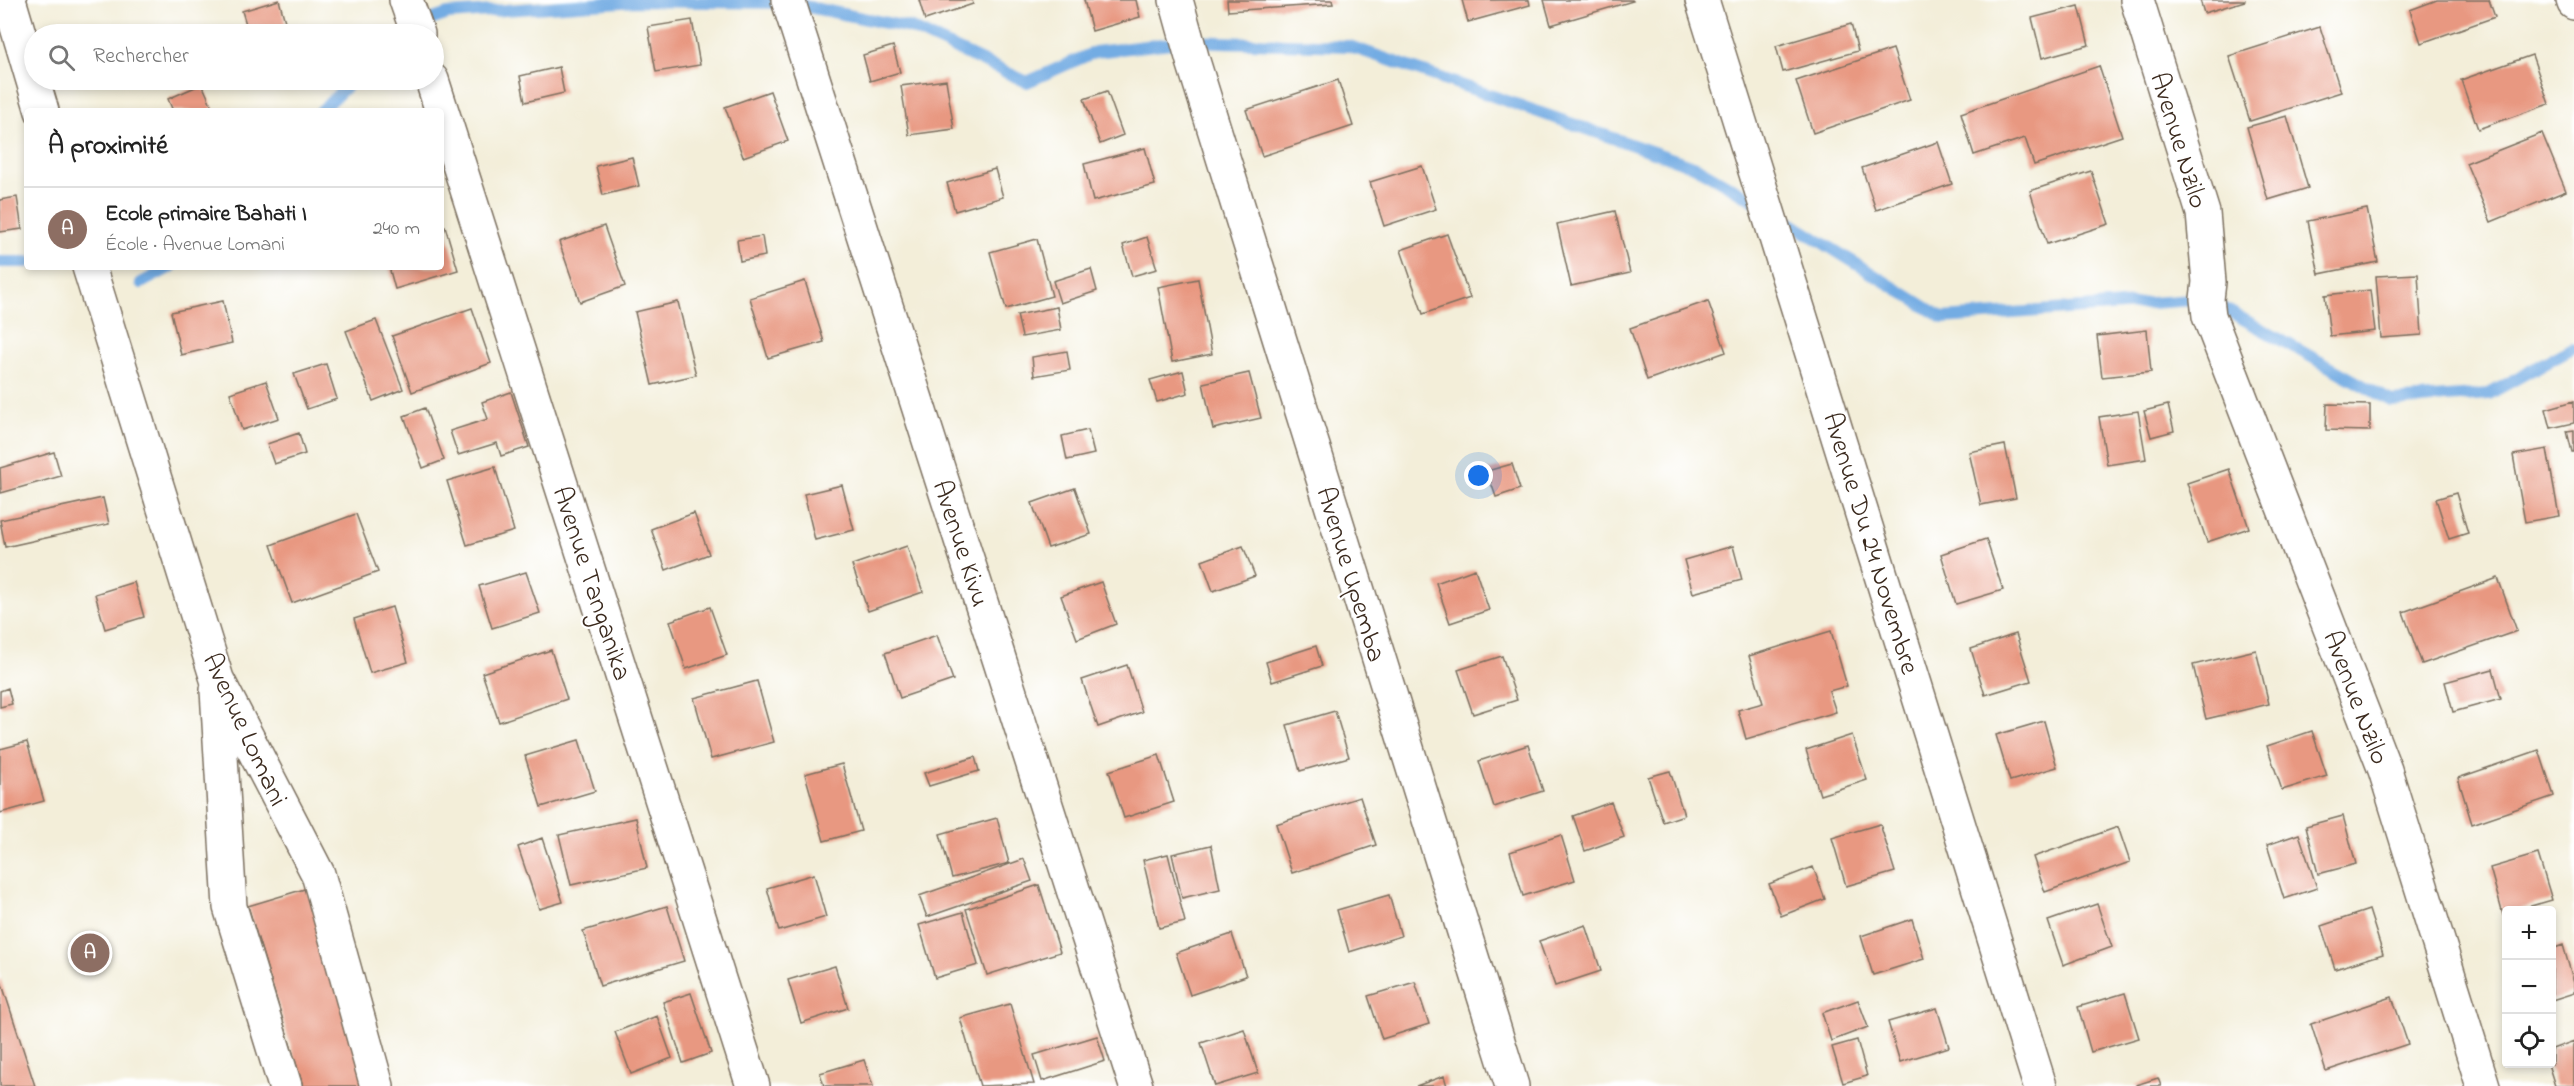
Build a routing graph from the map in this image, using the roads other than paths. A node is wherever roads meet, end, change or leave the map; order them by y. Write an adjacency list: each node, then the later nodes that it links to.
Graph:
1 (9, 0): 8 (street)
2 (406, 0): 7 (street)
3 (788, 0): 19 (street, Avenue Kivu)
4 (1702, 0): 21 (street, Avenue Du 24 Novembre)
5 (2137, 0): 22 (street, Avenue Nzilo)
6 (1179, 7): 20 (street, Avenue Upemba)
7 (414, 24)
8 (24, 50)
9 (36, 90): 11 (street)
10 (435, 90): 12 (street, Avenue Tanganika)
11 (41, 108)
12 (441, 108)
13 (444, 118): 18 (street, Avenue Tanganika)
14 (90, 270): 15 (street, Avenue Lomani)
15 (217, 679): 16 (street); 17 (street, Avenue Lomani)
16 (285, 1086)
17 (377, 1086)
18 (753, 1086)
19 (1136, 1086)
20 (1512, 1086)
21 (2040, 1086)
22 (2483, 1086)

